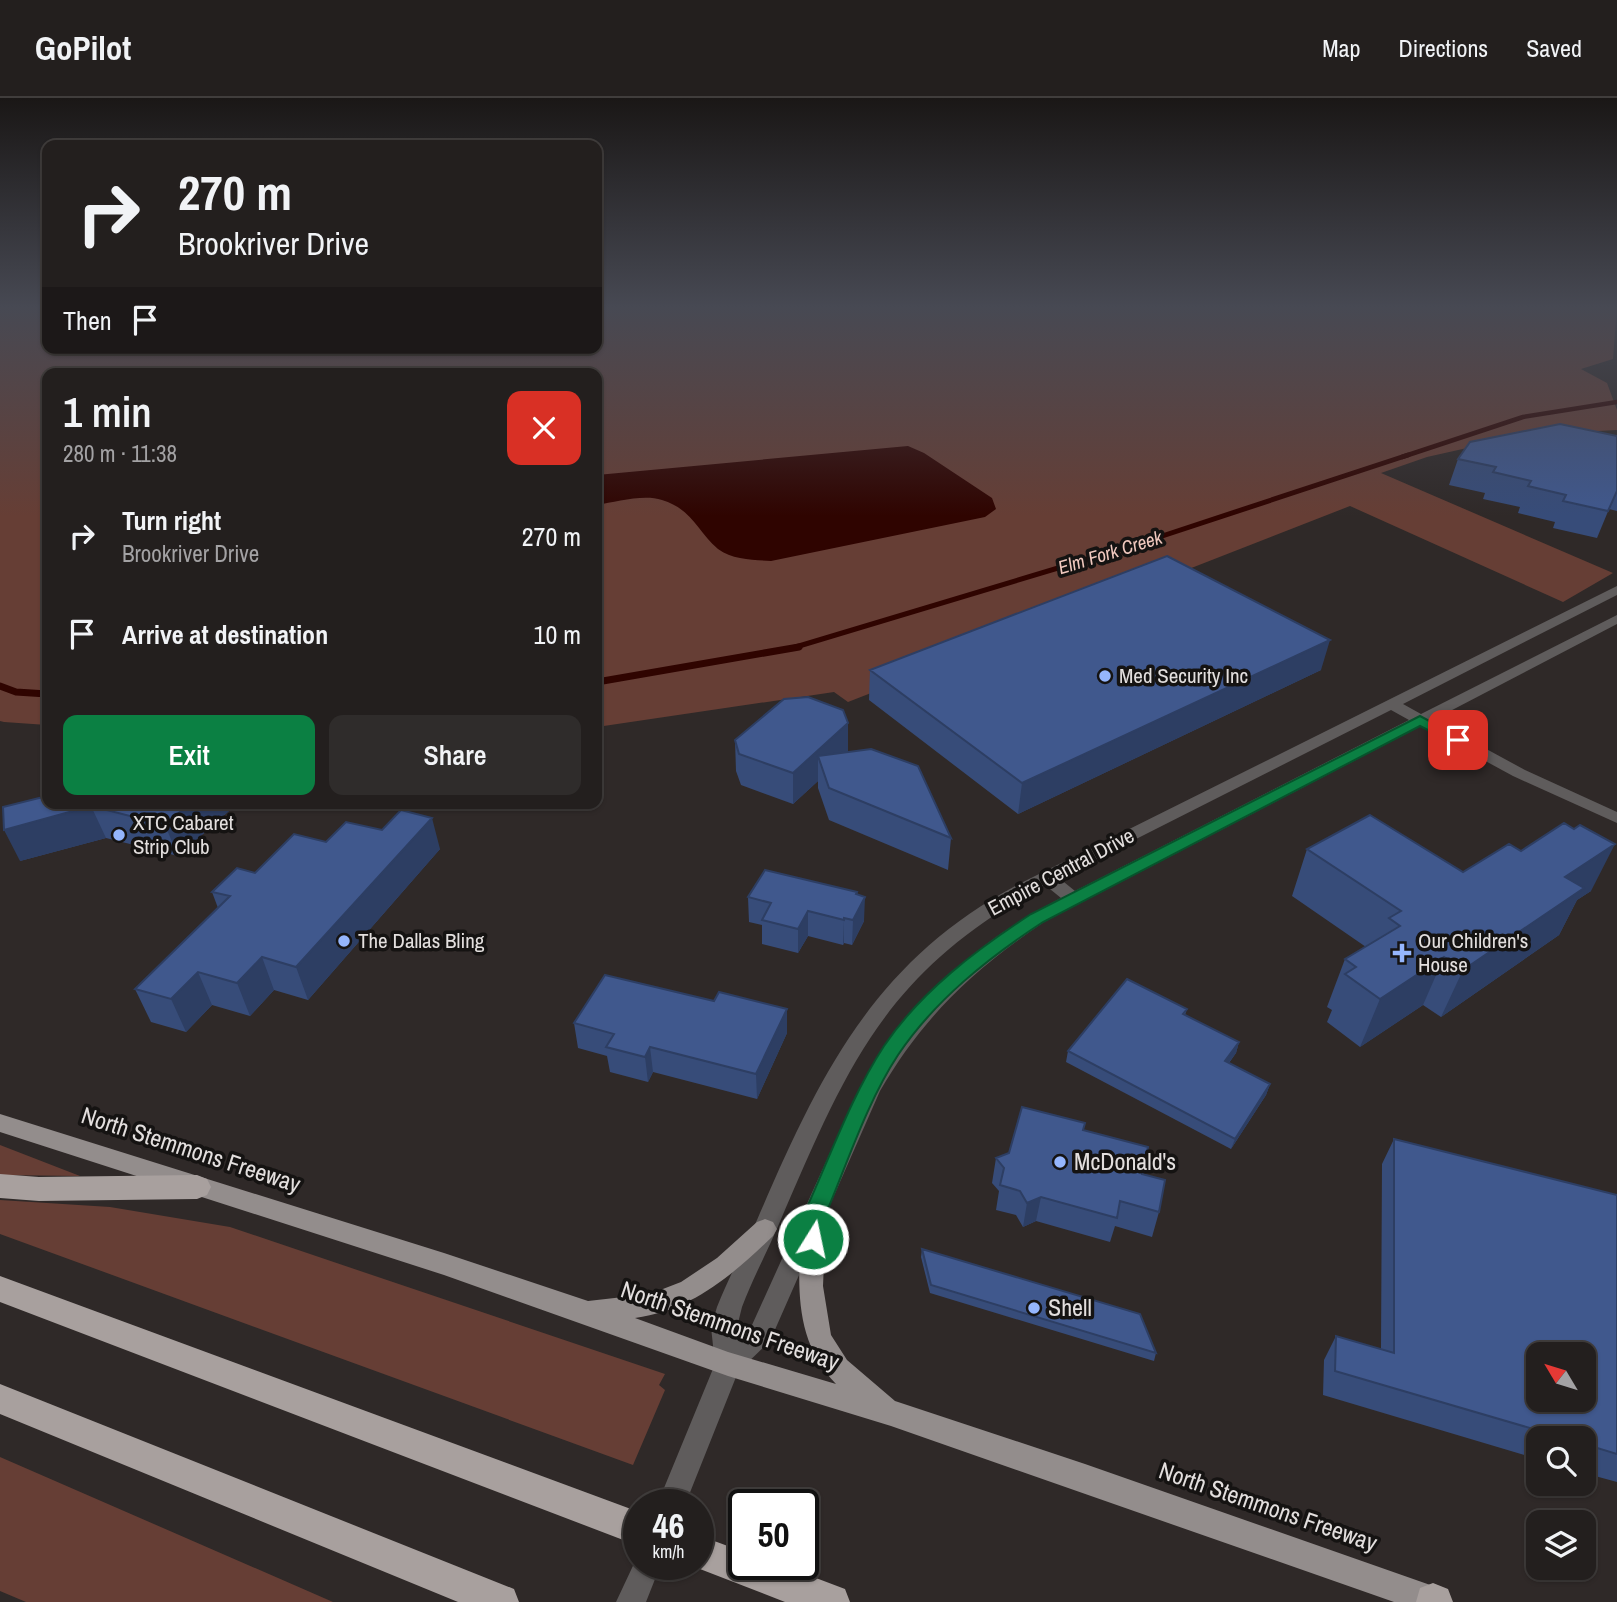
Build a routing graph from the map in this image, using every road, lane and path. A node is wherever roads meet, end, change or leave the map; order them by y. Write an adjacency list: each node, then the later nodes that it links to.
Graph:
1 (1617, 590): 3 (street, Empire Central Drive)
2 (1617, 619): 4 (street, Empire Central Drive)
3 (1392, 704): 4 (street); 6 (street, Empire Central Drive)
4 (1420, 720): 5 (street); 7 (street, Empire Central Drive)
5 (1617, 818)
6 (1046, 877): 7 (street); 12 (street, Empire Central Drive)
7 (1074, 899): 11 (street, Empire Central Drive)
8 (0, 1124): 10 (main road, North Stemmons Freeway)
9 (0, 1186): 10 (highway)
10 (197, 1187): 14 (main road, North Stemmons Freeway)
11 (814, 1216): 15 (street, Empire Central Drive); 17 (main road)
12 (765, 1228): 14 (main road); 15 (street, Empire Central Drive)
13 (0, 1289): 19 (highway)
14 (583, 1311): 15 (main road, North Stemmons Freeway)
15 (728, 1364): 17 (main road, North Stemmons Freeway); 18 (street, Empire Central Drive)
16 (0, 1399): 22 (highway)
17 (891, 1413): 25 (main road, North Stemmons Freeway)
18 (677, 1489)
19 (623, 1523)
20 (714, 1558): 24 (highway)
21 (640, 1580): 23 (street)
22 (500, 1602)
23 (631, 1602)
24 (832, 1602)
25 (1435, 1602)

